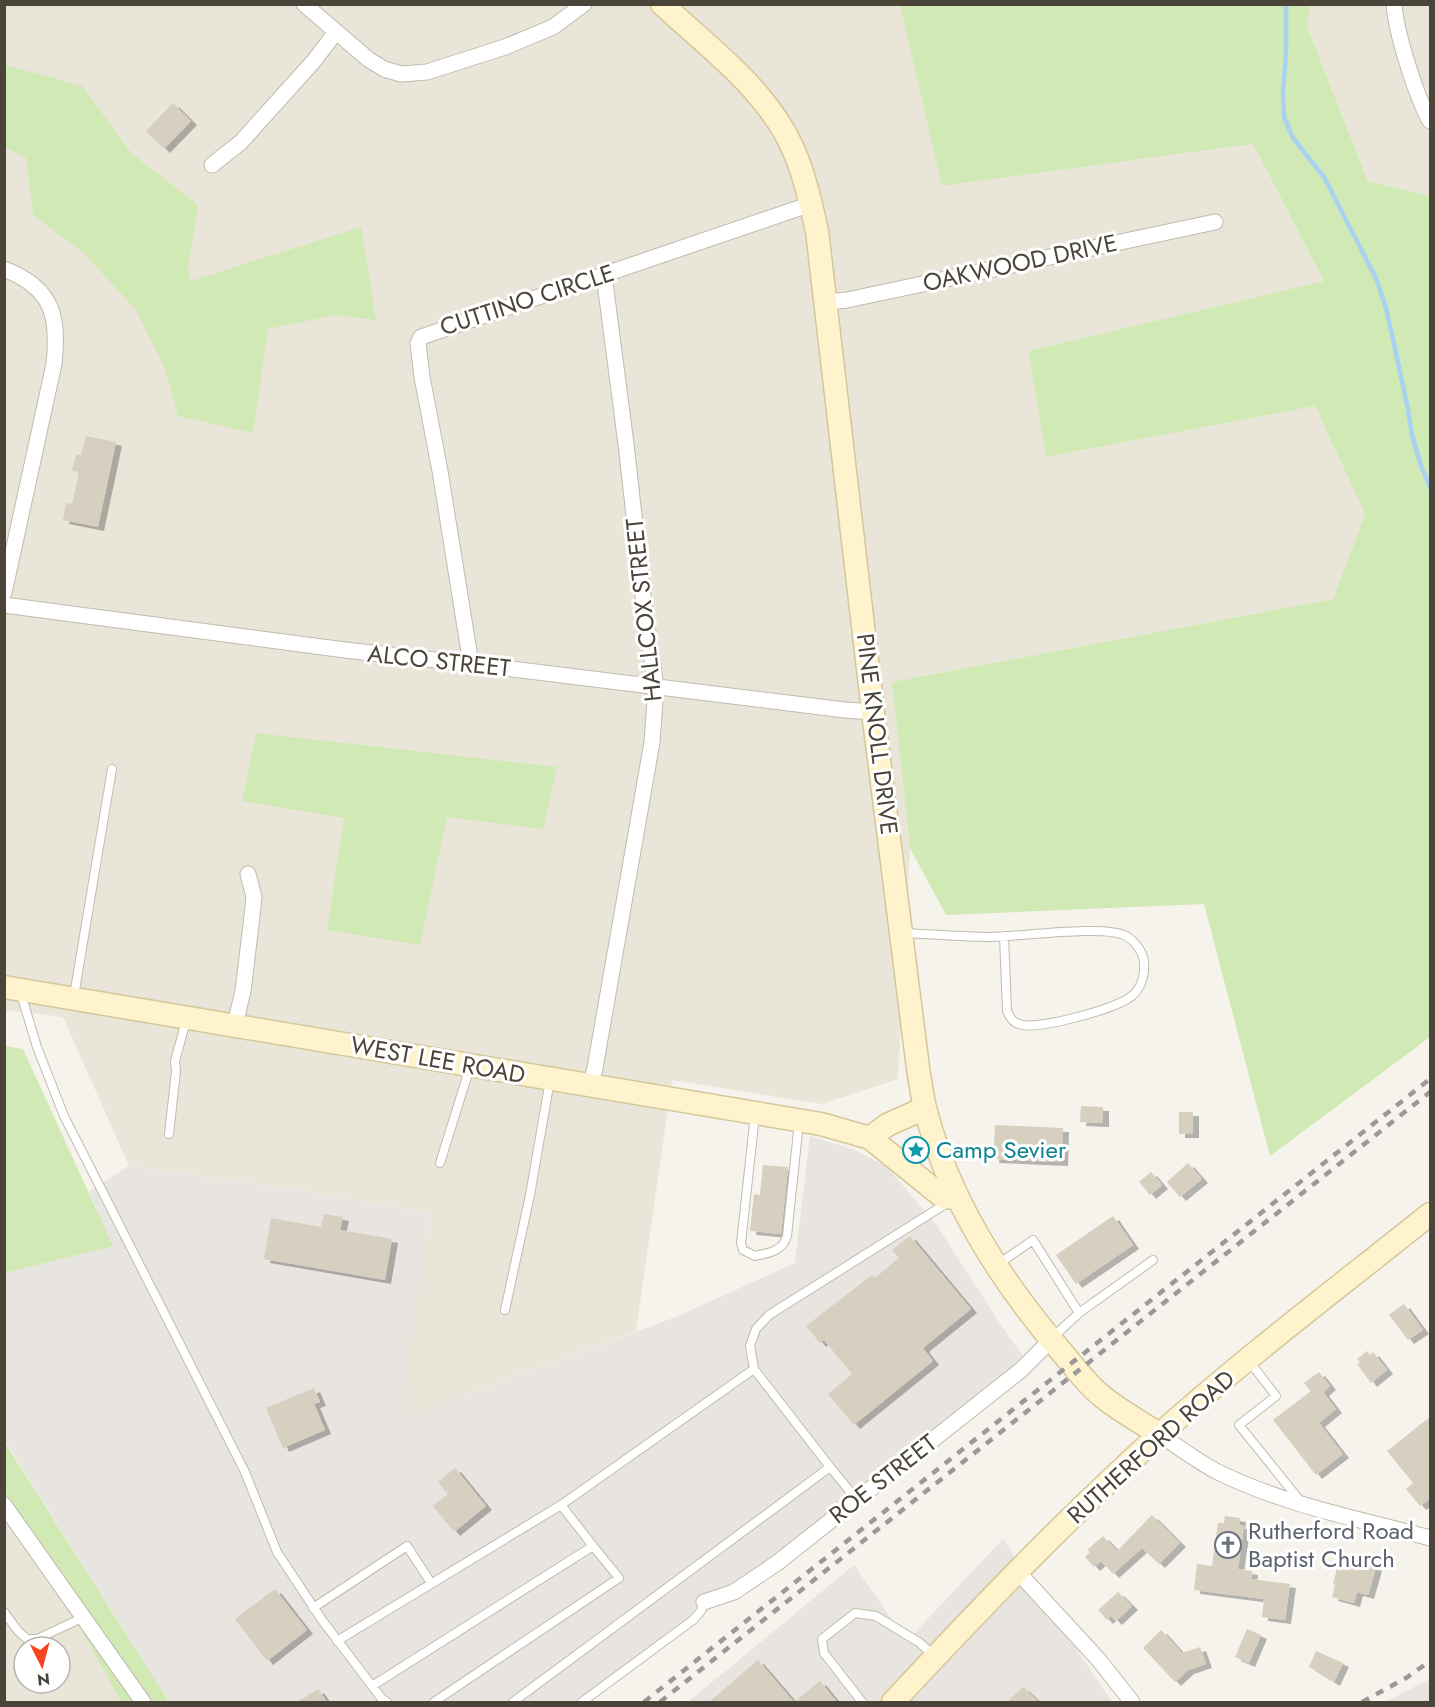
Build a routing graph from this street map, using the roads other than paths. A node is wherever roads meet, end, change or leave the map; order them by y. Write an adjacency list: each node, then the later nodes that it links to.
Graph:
1 (304, 4): 5 (street)
2 (584, 4): 5 (street)
3 (662, 4): 8 (street, PINE KNOLL DRIVE)
4 (1394, 4): 6 (street)
5 (336, 32): 7 (street)
6 (1431, 121)
7 (212, 165)
8 (811, 204): 11 (street, CUTTINO CIRCLE); 12 (street, PINE KNOLL DRIVE)
9 (1215, 222): 12 (street, OAKWOOD DRIVE)
10 (4, 269): 13 (street)
11 (604, 275): 15 (street, CUTTINO CIRCLE); 16 (street, HALLCOX STREET)
12 (825, 302): 17 (street, PINE KNOLL DRIVE)
13 (4, 593)
14 (4, 605): 15 (street, ALCO STREET)
15 (471, 664): 16 (street, ALCO STREET)
16 (656, 687): 17 (street, ALCO STREET); 28 (street, HALLCOX STREET)
17 (873, 712): 20 (street, PINE KNOLL DRIVE)
18 (112, 769): 23 (lane)
19 (248, 874): 25 (street)
20 (902, 932): 21 (lane); 29 (street, PINE KNOLL DRIVE)
21 (1004, 936): 21 (lane)
22 (12, 988): 23 (street, WEST LEE ROAD); 55 (lane)
23 (74, 998): 24 (street, WEST LEE ROAD)
24 (187, 1017): 25 (street, WEST LEE ROAD); 32 (lane)
25 (235, 1025): 26 (street, WEST LEE ROAD)
26 (470, 1065): 27 (street, WEST LEE ROAD); 34 (lane)
27 (550, 1079): 28 (street, WEST LEE ROAD); 39 (lane)
28 (590, 1086): 30 (street, WEST LEE ROAD)
29 (925, 1108): 33 (street); 35 (street, PINE KNOLL DRIVE)
30 (755, 1113): 31 (street, WEST LEE ROAD); 31 (lane)
31 (799, 1120): 33 (street, WEST LEE ROAD)
32 (169, 1134)
33 (870, 1138): 35 (street, WEST LEE ROAD)
34 (440, 1163)
35 (958, 1198): 38 (street, PINE KNOLL DRIVE); 43 (lane)
36 (1431, 1214): 42 (street, RUTHERFORD ROAD)
37 (1153, 1260): 40 (lane)
38 (996, 1265): 40 (lane); 41 (street, PINE KNOLL DRIVE)
39 (505, 1310)
40 (1079, 1313): 41 (lane)
41 (1051, 1340): 44 (street, PINE KNOLL DRIVE); 46 (street, ROE STREET)
42 (1248, 1359): 44 (street, RUTHERFORD ROAD); 47 (lane)
43 (754, 1369): 45 (lane); 48 (lane)
44 (1160, 1434): 47 (street); 52 (street, RUTHERFORD ROAD)
45 (830, 1467): 46 (lane); 64 (lane)
46 (857, 1500): 54 (street, ROE STREET)
47 (1302, 1503): 50 (street)
48 (561, 1505): 51 (lane); 53 (lane)
49 (6, 1509): 57 (street)
50 (1431, 1538)
51 (593, 1546): 60 (lane); 63 (lane)
52 (1018, 1572): 59 (street, RUTHERFORD ROAD); 68 (street)
53 (431, 1583): 55 (lane); 58 (lane)
54 (704, 1602): 65 (lane)
55 (313, 1608): 58 (lane)
56 (4, 1611): 57 (lane)
57 (82, 1618): 61 (street)
58 (338, 1641): 60 (lane)
59 (935, 1657): 66 (lane); 67 (street, RUTHERFORD ROAD)
60 (372, 1686): 62 (lane)
61 (143, 1702)
62 (387, 1702)
63 (434, 1702)
64 (513, 1702)
65 (582, 1702)
66 (862, 1702)
67 (893, 1702)
68 (1132, 1702)

